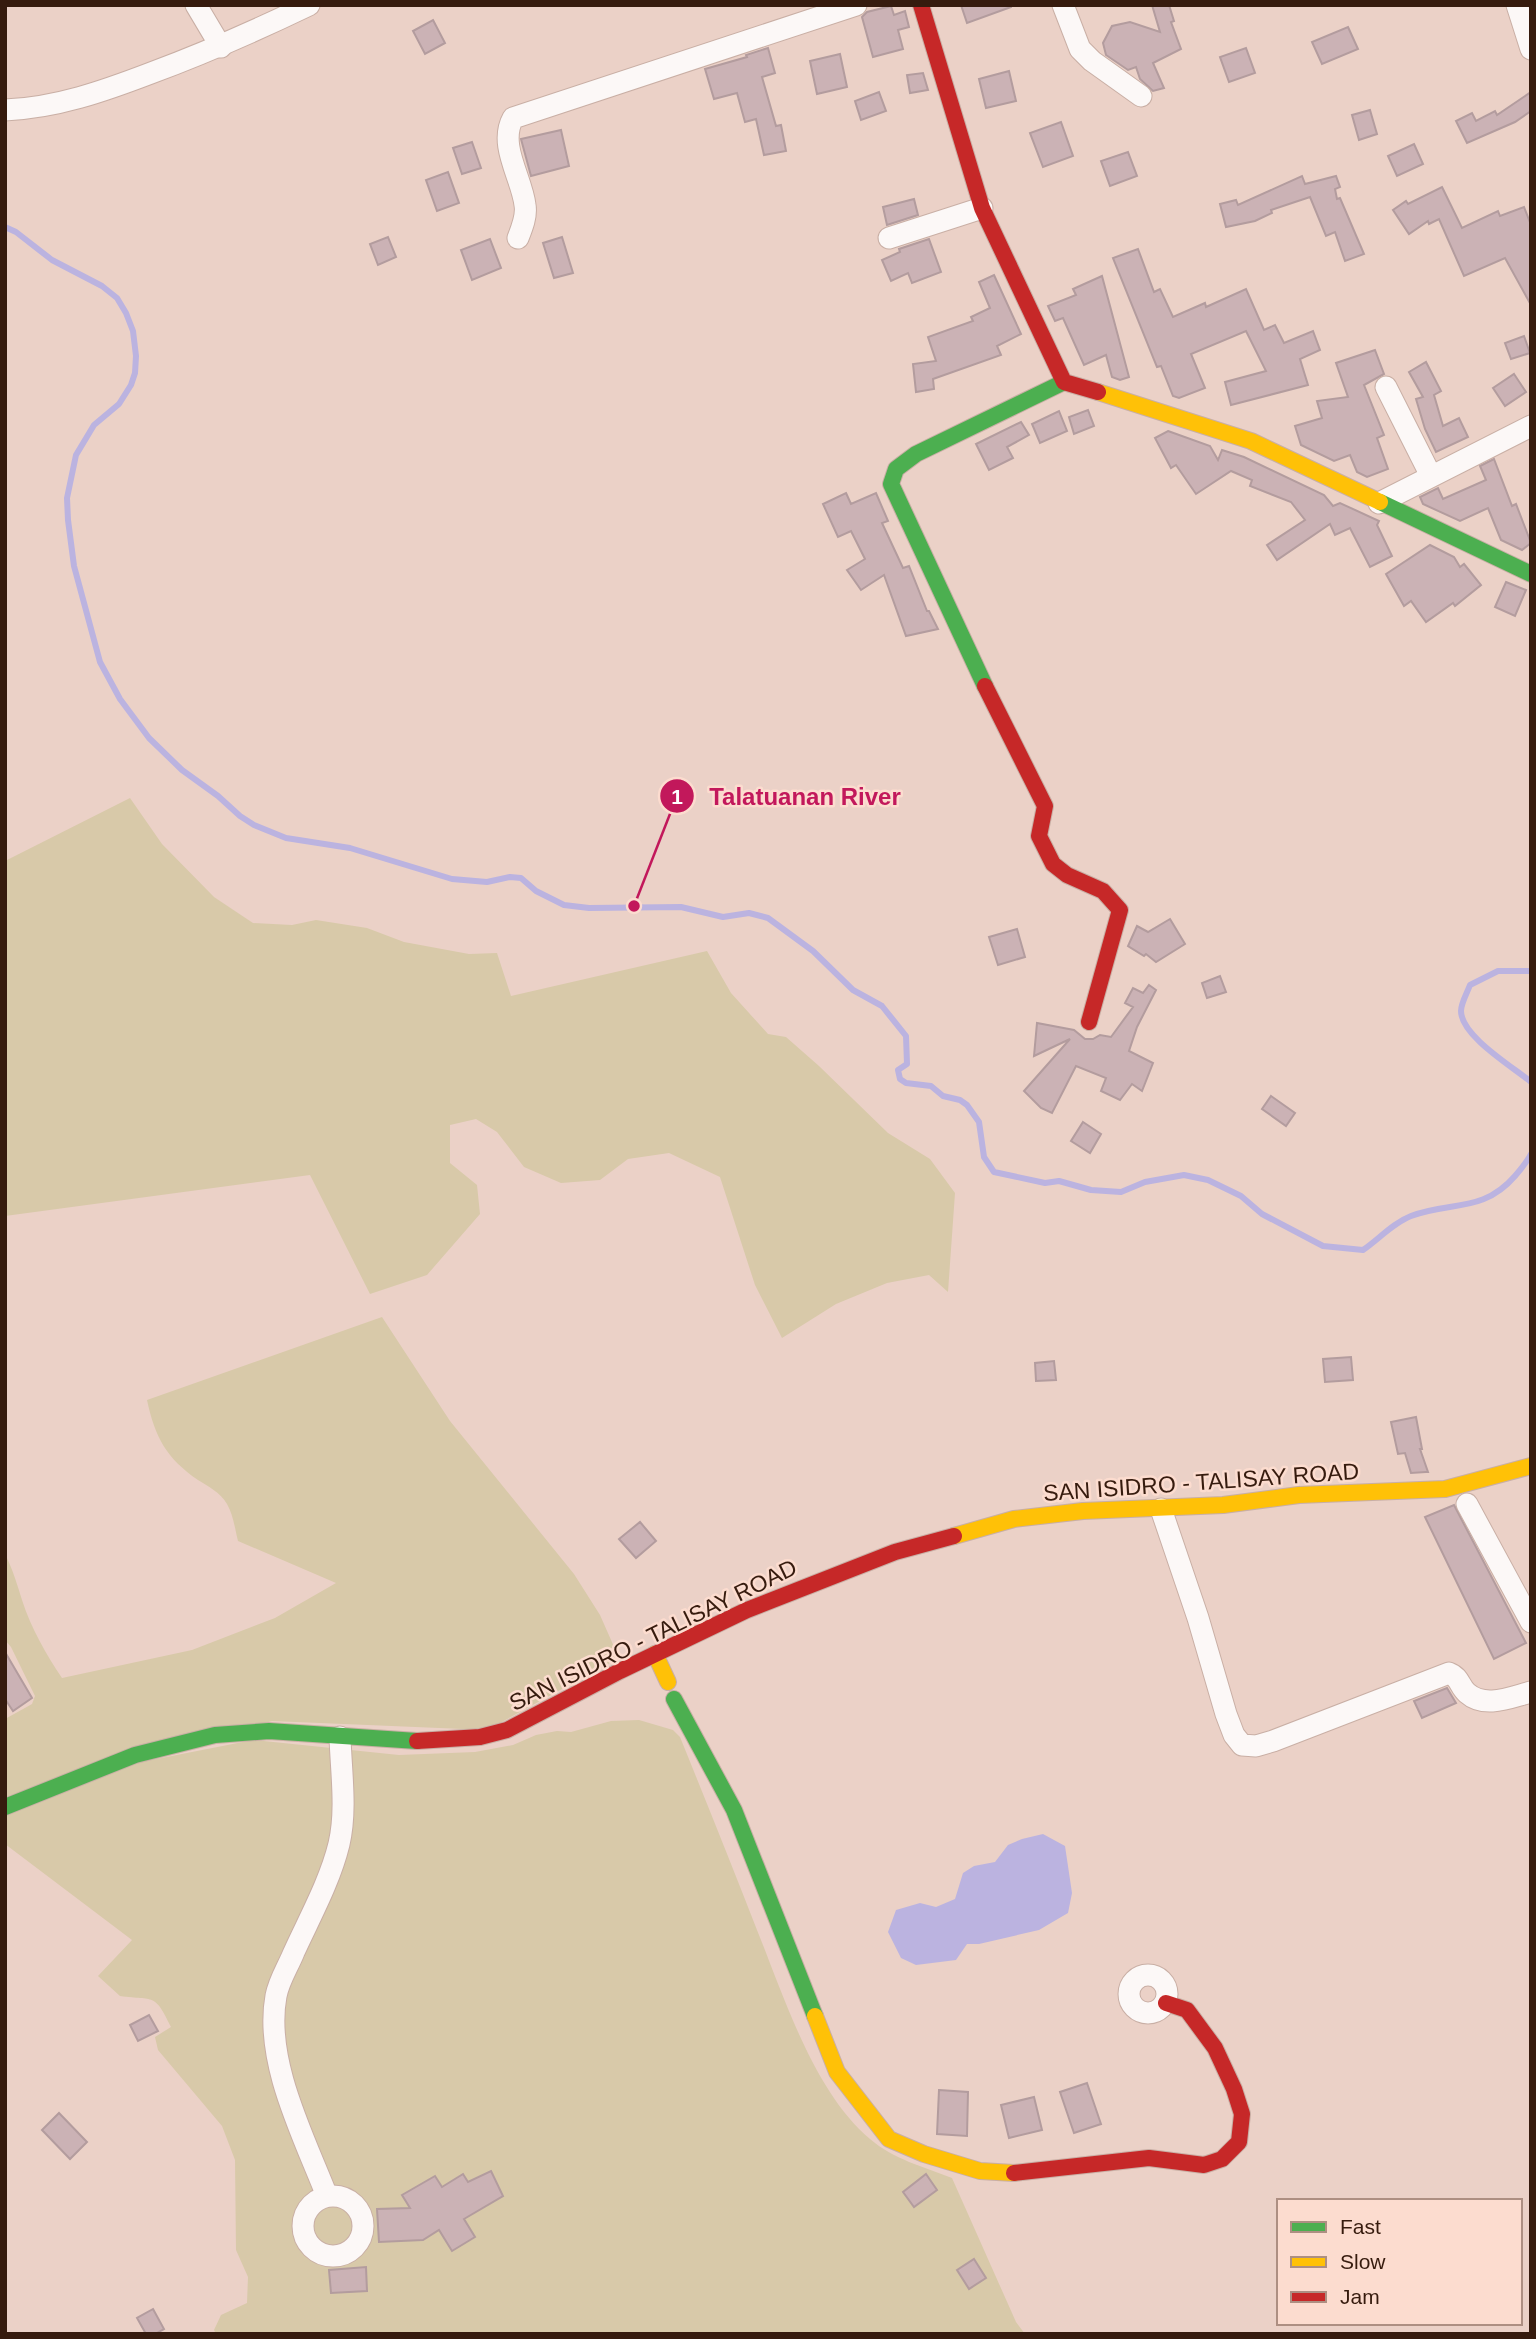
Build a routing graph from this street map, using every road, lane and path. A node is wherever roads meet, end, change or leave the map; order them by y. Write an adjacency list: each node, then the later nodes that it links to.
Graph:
1 (196, 5): 8 (street)
2 (309, 5): 8 (street)
3 (856, 5): 7 (street)
4 (921, 5): 12 (street)
5 (1063, 5): 10 (street)
6 (1517, 5): 9 (street)
7 (834, 9): 13 (street)
8 (221, 47): 11 (street)
9 (1531, 49)
10 (1141, 96)
11 (5, 110)
12 (982, 208): 14 (street); 15 (street)
13 (518, 238)
14 (889, 238)
15 (1063, 382): 19 (street); 21 (street)
16 (1386, 387): 18 (street)
17 (1531, 426): 18 (street)
18 (1431, 476): 19 (street)
19 (1378, 503): 20 (street)
20 (1531, 574)
21 (1089, 1022)
22 (1531, 1466): 24 (street, SAN ISIDRO - TALISAY ROAD)
23 (1467, 1504): 25 (street)
24 (1161, 1508): 26 (street, SAN ISIDRO - TALISAY ROAD); 28 (street)
25 (1531, 1622)
26 (655, 1654): 27 (street); 30 (street, SAN ISIDRO - TALISAY ROAD)
27 (668, 1682)
28 (1531, 1692)
29 (674, 1699): 32 (street)
30 (340, 1737): 31 (street, SAN ISIDRO - TALISAY ROAD); 33 (street)
31 (5, 1807)
32 (1166, 2003)
33 (327, 2196)

